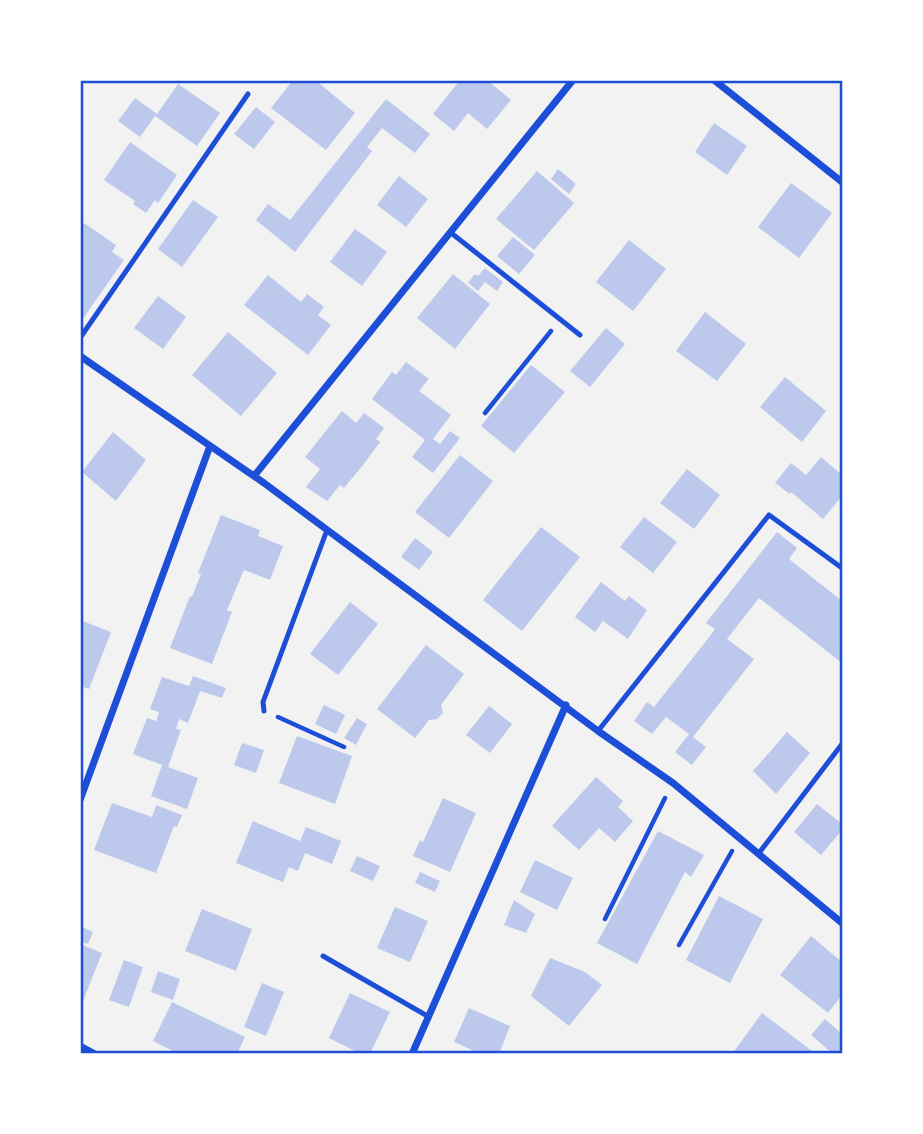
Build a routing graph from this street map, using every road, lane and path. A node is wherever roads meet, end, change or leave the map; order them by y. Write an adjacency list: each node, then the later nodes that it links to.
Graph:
1 (573, 80): 5 (street)
2 (714, 80): 4 (street)
3 (248, 94): 8 (lane)
4 (842, 182)
5 (450, 232): 6 (lane); 12 (street)
6 (560, 320): 7 (lane); 10 (path)
7 (580, 335)
8 (80, 338)
9 (80, 356): 11 (street)
10 (485, 413)
11 (210, 446): 12 (street); 21 (street)
12 (254, 476): 13 (street)
13 (327, 530): 15 (street); 16 (lane)
14 (842, 568): 17 (lane)
15 (566, 705): 17 (street); 28 (street)
16 (264, 711): 19 (path)
17 (598, 731): 20 (street)
18 (842, 744): 23 (lane)
19 (344, 747)
20 (673, 783): 22 (street); 24 (path)
21 (80, 800)
22 (739, 838): 23 (street); 26 (path)
23 (759, 853): 25 (street)
24 (605, 919)
25 (842, 923)
26 (679, 944)
27 (323, 956): 28 (lane)
28 (429, 1017): 31 (street)
29 (80, 1046): 30 (street)
30 (95, 1054)
31 (412, 1054)

